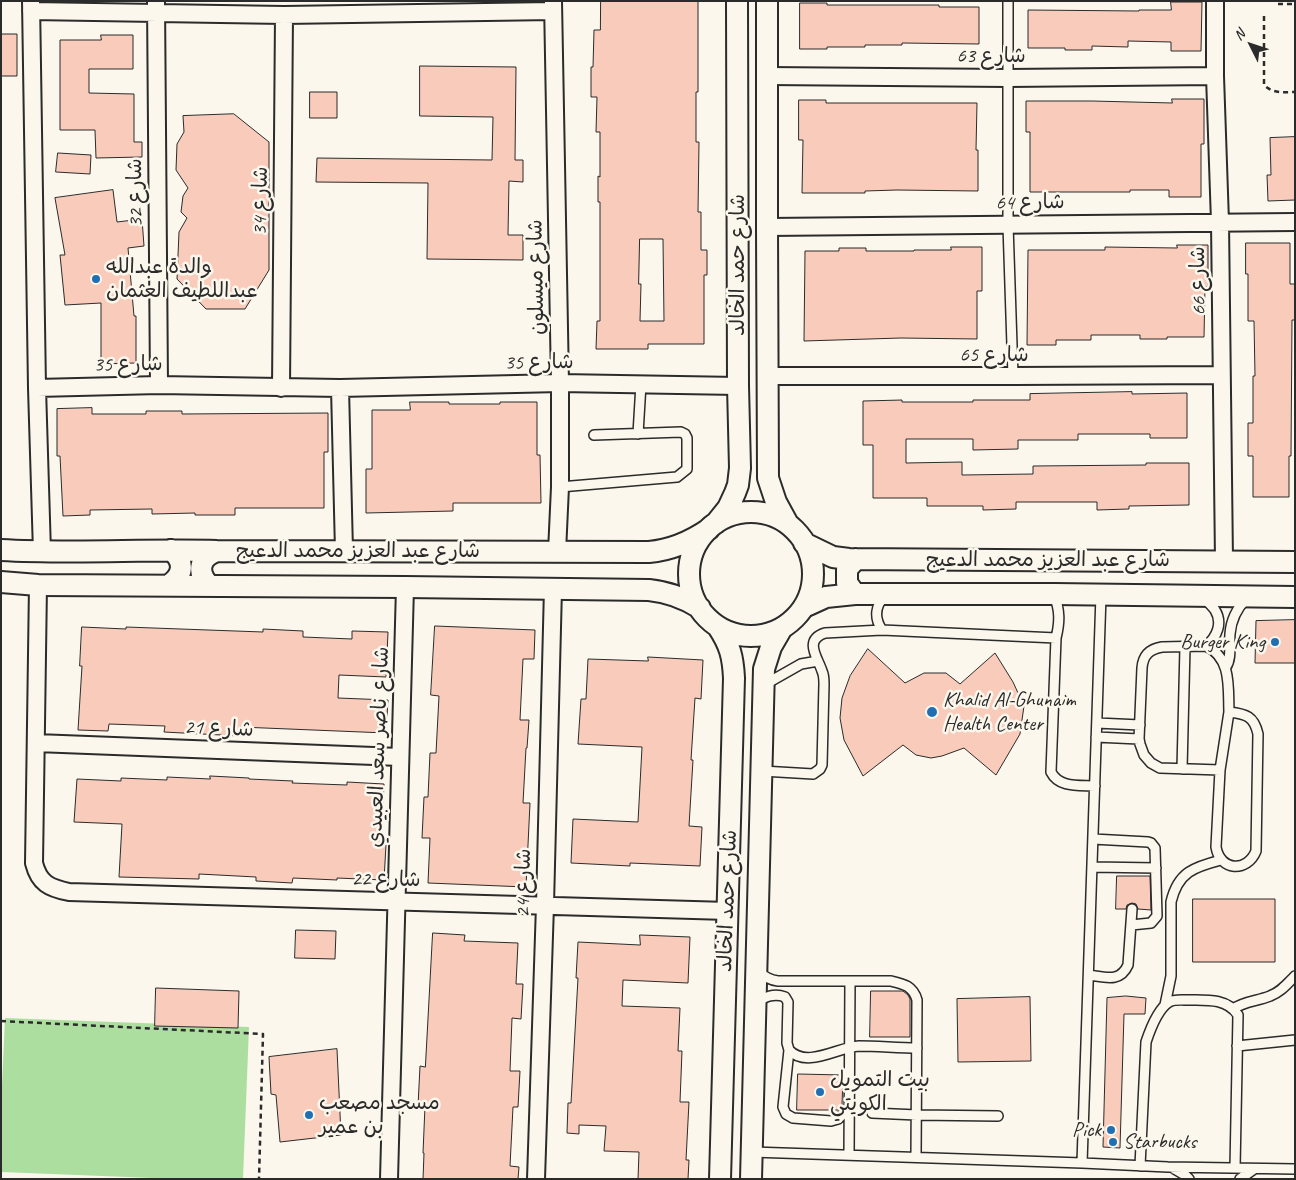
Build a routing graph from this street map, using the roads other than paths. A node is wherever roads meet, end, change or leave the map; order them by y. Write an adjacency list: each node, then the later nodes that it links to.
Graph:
1 (739, 1): 2 (street); 9 (street, شارع حمد الخالد)
2 (765, 1): 10 (street, شارع حمد الخالد)
3 (1008, 1): 13 (lane)
4 (1215, 1): 12 (street, شارع 66)
5 (31, 6): 7 (street); 25 (street)
6 (553, 6): 8 (street); 21 (street, شارع ميسلون)
7 (156, 7): 8 (street); 23 (street, شارع 32)
8 (284, 15): 26 (street, شارع 34)
9 (738, 36): 10 (street); 24 (street, شارع حمد الخالد)
10 (767, 40): 11 (street, شارع حمد الخالد)
11 (767, 76): 13 (street, شارع 63); 17 (street, شارع حمد الخالد)
12 (1215, 76): 13 (street, شارع 63); 14 (street, شارع 66)
13 (1008, 78): 16 (lane)
14 (1220, 222): 15 (street, شارع 64); 16 (street, شارع 64); 18 (street, شارع 66)
15 (1295, 222)
16 (1008, 225): 17 (street, شارع 64); 20 (lane)
17 (767, 227): 19 (street, شارع حمد الخالد)
18 (1221, 375): 20 (street, شارع 65); 41 (street, شارع 66)
19 (768, 376): 20 (street, شارع 65); 31 (street, شارع حمد الخالد)
20 (1013, 376)
21 (560, 383): 22 (street, شارع 35); 27 (street, شارع 35); 30 (street, شارع ميسلون)
22 (641, 384): 24 (street, شارع 35); 28 (lane)
23 (159, 385): 25 (street, شارع 35); 26 (street, شارع 35)
24 (738, 386): 32 (street, شارع حمد الخالد)
25 (37, 388): 38 (street)
26 (281, 388): 27 (street, شارع 35)
27 (340, 388): 37 (street)
28 (638, 434): 29 (lane); 30 (lane)
29 (594, 435)
30 (560, 487): 39 (street, شارع ميسلون)
31 (788, 524): 32 (street); 33 (street)
32 (713, 526): 39 (street, شارع عبد العزيز محمد الدعيج); 57 (street)
33 (804, 543): 40 (street, شارع عبد العزيز محمد الدعيج); 56 (street)
34 (1, 550): 38 (street, شارع عبد العزيز محمد الدعيج)
35 (171, 550): 36 (street, شارع عبد العزيز محمد الدعيج); 38 (street, شارع عبد العزيز محمد الدعيج); 45 (street)
36 (217, 551): 37 (street, شارع عبد العزيز محمد الدعيج); 46 (street)
37 (344, 551): 39 (street, شارع عبد العزيز محمد الدعيج)
38 (42, 552)
39 (557, 552)
40 (856, 559): 41 (street, شارع عبد العزيز محمد الدعيج); 49 (street)
41 (1224, 561): 42 (street, شارع عبد العزيز محمد الدعيج)
42 (1295, 562)
43 (1, 582): 44 (street, شارع عبد العزيز محمد الدعيج)
44 (38, 585): 45 (street, شارع عبد العزيز محمد الدعيج); 72 (street)
45 (169, 586): 46 (street, شارع عبد العزيز محمد الدعيج)
46 (210, 586): 47 (street, شارع عبد العزيز محمد الدعيج)
47 (405, 586): 48 (street, شارع عبد العزيز محمد الدعيج); 73 (street, شارع ناصر سعد العبيدي)
48 (552, 588): 57 (street, شارع عبد العزيز محمد الدعيج); 83 (street, شارع 24)
49 (855, 594): 50 (street, شارع عبد العزيز محمد الدعيج); 56 (street, شارع عبد العزيز محمد الدعيج)
50 (886, 594): 51 (street, شارع عبد العزيز محمد الدعيج); 60 (lane)
51 (1054, 594): 52 (street, شارع عبد العزيز محمد الدعيج); 61 (lane)
52 (1101, 595): 53 (street, شارع عبد العزيز محمد الدعيج); 68 (lane)
53 (1202, 596): 54 (street, شارع عبد العزيز محمد الدعيج); 63 (lane)
54 (1248, 596): 55 (street, شارع عبد العزيز محمد الدعيج); 65 (lane)
55 (1295, 597)
56 (804, 606): 59 (street)
57 (700, 608): 58 (street)
58 (718, 627): 59 (street); 85 (street, شارع حمد الخالد)
59 (782, 628): 66 (street, شارع حمد الخالد)
60 (882, 630): 61 (lane); 64 (lane)
61 (1056, 638): 77 (lane)
62 (1185, 646): 63 (lane); 69 (lane); 74 (lane)
63 (1206, 646): 65 (lane)
64 (818, 661): 66 (lane); 76 (lane)
65 (1226, 667): 67 (lane)
66 (764, 685): 76 (street, شارع حمد الخالد)
67 (1228, 712): 75 (lane); 79 (lane)
68 (1097, 723): 69 (lane); 70 (lane)
69 (1140, 725): 71 (lane)
70 (1096, 737): 71 (lane); 77 (lane)
71 (1139, 739): 74 (lane)
72 (36, 743): 73 (street, شارع 21); 82 (street, شارع 22)
73 (400, 757): 82 (street, شارع ناصر سعد العبيدي)
74 (1182, 769): 75 (lane)
75 (1220, 770): 79 (lane)
76 (762, 771): 87 (street, شارع حمد الخالد)
77 (1095, 786): 78 (lane)
78 (1093, 839): 80 (lane); 81 (lane)
79 (1221, 860): 92 (lane)
80 (1092, 867): 81 (lane); 88 (lane)
81 (1156, 868): 86 (lane)
82 (396, 902): 83 (street, شارع 22); 116 (street, شارع ناصر سعد العبيدي)
83 (545, 905): 85 (street, شارع 22); 117 (street, شارع 24)
84 (1132, 909): 86 (lane)
85 (728, 911): 95 (street, شارع حمد الخالد)
86 (1131, 925): 88 (lane)
87 (757, 970): 90 (lane); 91 (street, شارع حمد الخالد)
88 (1089, 976): 110 (lane)
89 (1295, 976): 93 (lane)
90 (850, 981): 97 (lane); 99 (lane)
91 (756, 1004): 98 (street, شارع حمد الخالد); 100 (lane)
92 (1165, 1006): 93 (lane); 111 (lane)
93 (1233, 1009): 96 (lane)
94 (1295, 1040): 96 (lane)
95 (724, 1046): 98 (street); 101 (street, شارع حمد الخالد)
96 (1237, 1046): 113 (lane)
97 (850, 1047): 99 (lane); 100 (lane); 103 (lane)
98 (754, 1048): 102 (street, شارع حمد الخالد)
99 (917, 1048): 105 (lane)
100 (789, 1050): 103 (lane)
101 (723, 1084): 102 (street); 118 (street, شارع حمد الخالد)
102 (754, 1084): 107 (street, شارع حمد الخالد)
103 (849, 1108): 108 (lane)
104 (872, 1113): 105 (lane)
105 (917, 1115): 106 (lane); 109 (lane)
106 (998, 1116)
107 (752, 1152): 108 (lane); 119 (street, شارع حمد الخالد)
108 (849, 1155): 109 (lane)
109 (916, 1158): 110 (lane)
110 (1082, 1163): 111 (lane)
111 (1140, 1166): 112 (lane)
112 (1168, 1167): 113 (lane); 120 (lane)
113 (1235, 1168): 114 (lane)
114 (1255, 1168): 115 (lane); 121 (lane)
115 (1295, 1169)
116 (389, 1179)
117 (536, 1179)
118 (720, 1179)
119 (751, 1179)
120 (1188, 1179)
121 (1240, 1179)

